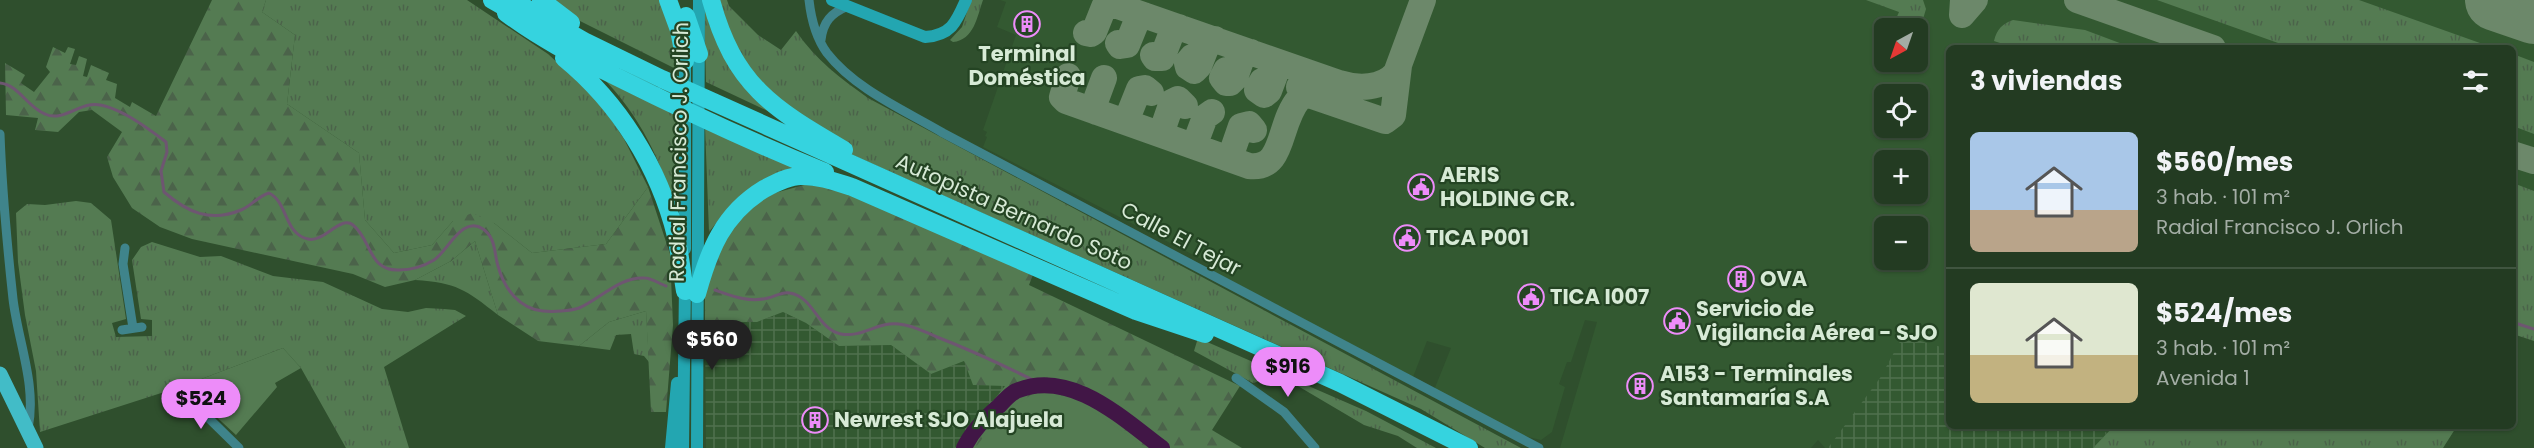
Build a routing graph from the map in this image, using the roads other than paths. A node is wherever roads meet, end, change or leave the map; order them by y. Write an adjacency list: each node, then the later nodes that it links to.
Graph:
1 (490, 0): 11 (highway, Autopista Bernardo Soto); 14 (highway, Autopista Bernardo Soto)
2 (668, 0): 13 (highway)
3 (679, 0): 13 (highway)
4 (699, 0): 13 (main road, Radial Francisco J. Orlich)
5 (711, 0): 17 (highway)
6 (809, 0): 12 (street, Calle El Tejar)
7 (832, 0): 10 (main road)
8 (966, 0): 10 (main road)
9 (528, 4): 14 (highway, Autopista Bernardo Soto); 14 (highway, Autopista Bernardo Soto)
10 (848, 6): 12 (street)
11 (537, 36): 15 (highway, Autopista Bernardo Soto); 20 (highway)
12 (821, 43): 36 (street, Calle El Tejar)
13 (692, 58): 20 (main road, Radial Francisco J. Orlich)
14 (661, 78): 15 (highway, Autopista Bernardo Soto)
15 (720, 110): 17 (highway, Autopista Bernardo Soto); 18 (highway, Autopista Bernardo Soto)
16 (0, 134): 27 (street)
17 (853, 156): 18 (highway)
18 (979, 228): 23 (highway, Autopista Bernardo Soto); 35 (highway, Autopista Bernardo Soto)
19 (125, 248): 22 (street)
20 (691, 293): 21 (main road, Radial Francisco J. Orlich); 23 (highway); 32 (main road, Radial Francisco J. Orlich)
21 (684, 313): 30 (main road); 31 (main road, Radial Francisco J. Orlich)
22 (123, 330)
23 (1207, 335): 34 (highway, Autopista Bernardo Soto)
24 (0, 374): 27 (main road)
25 (1236, 378): 33 (street)
26 (183, 393): 29 (street)
27 (28, 429): 28 (main road)
28 (36, 448)
29 (239, 448)
30 (671, 448)
31 (683, 448)
32 (697, 448)
33 (1315, 448)
34 (1448, 448)
35 (1469, 448)
36 (1539, 448)

